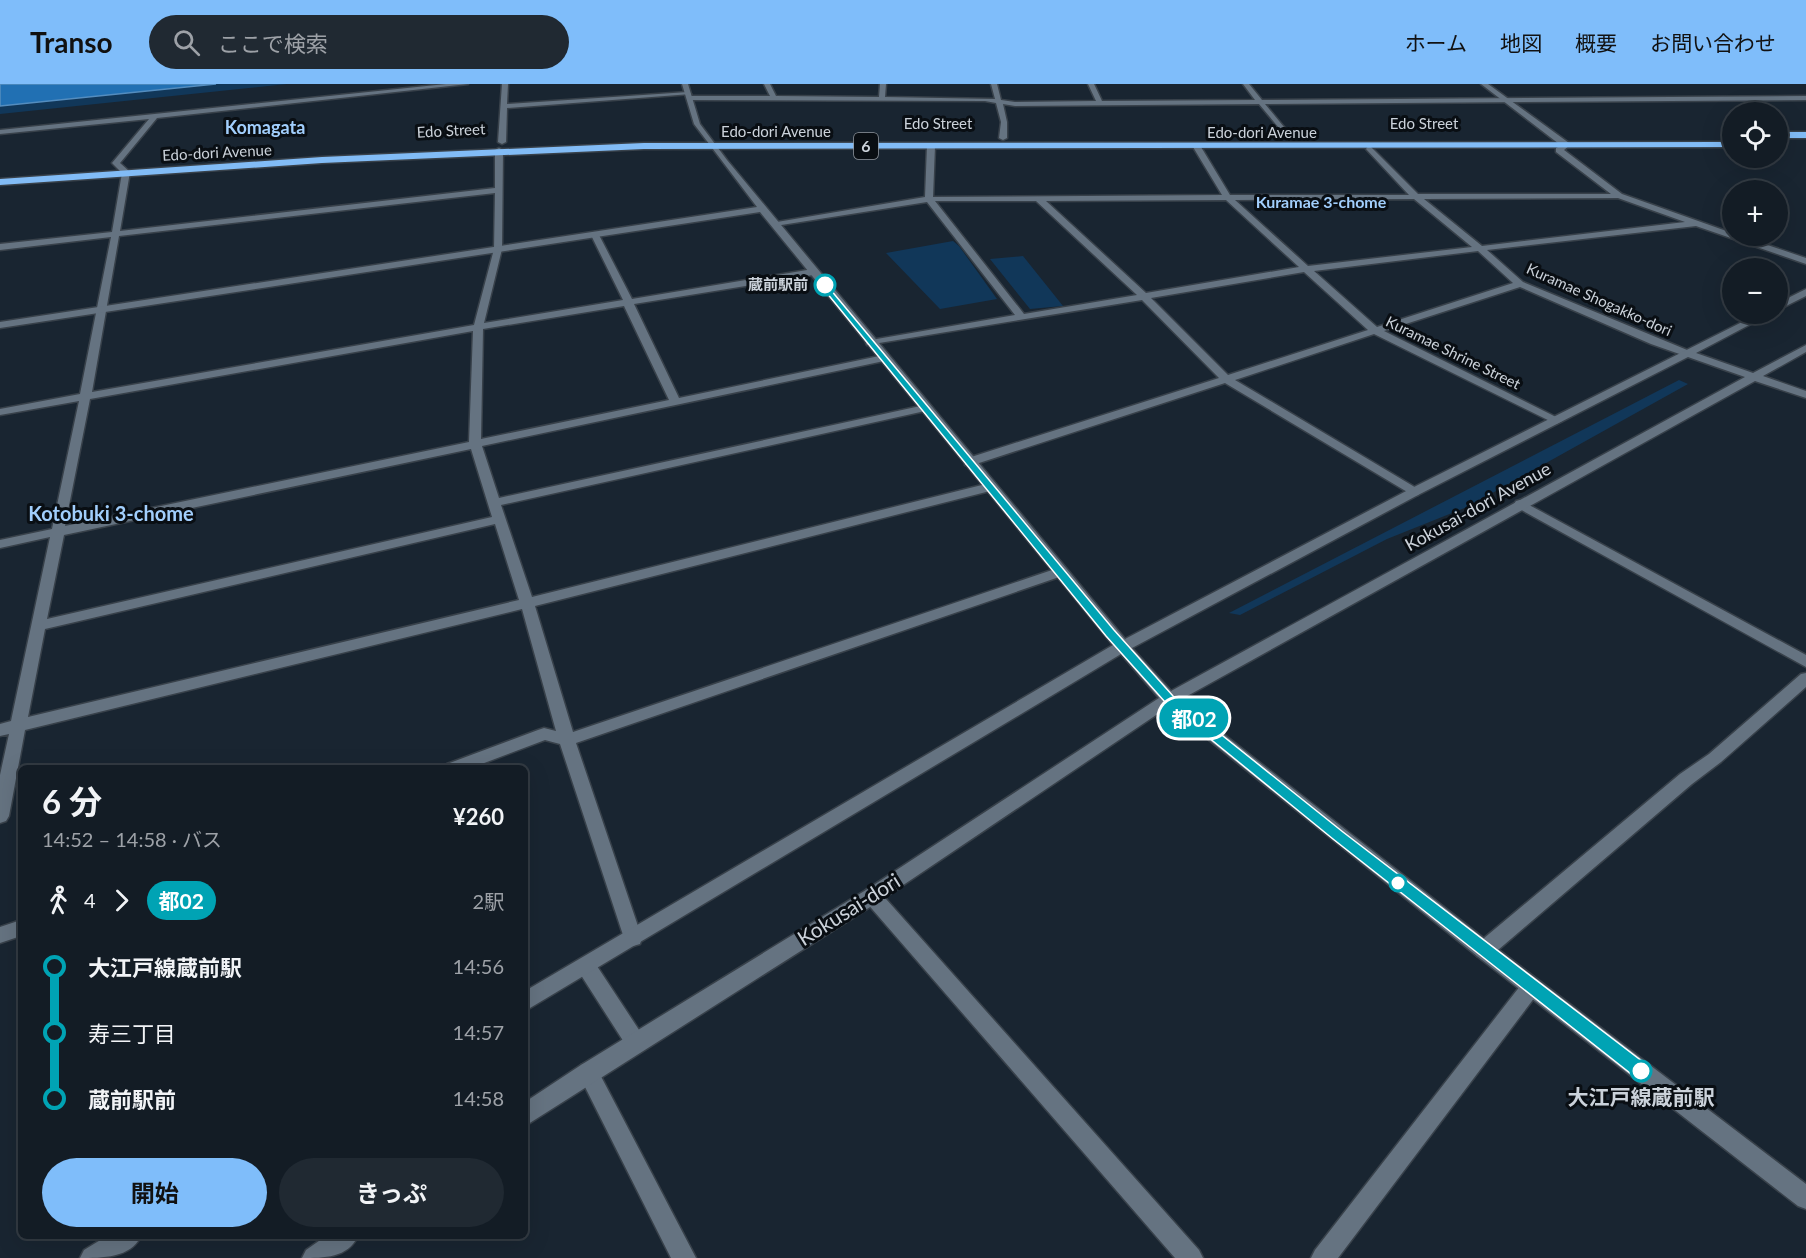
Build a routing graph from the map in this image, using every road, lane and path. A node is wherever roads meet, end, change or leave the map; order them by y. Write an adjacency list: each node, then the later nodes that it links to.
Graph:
1 (465, 84): 19 (street)
2 (505, 84): 18 (street)
3 (685, 84): 10 (street)
4 (767, 84): 11 (street)
5 (883, 84): 13 (street)
6 (994, 84): 15 (street)
7 (1091, 84): 17 (street)
8 (1246, 84): 16 (street)
9 (1484, 84): 14 (street)
10 (689, 96): 11 (street); 18 (street); 27 (street)
11 (774, 98): 13 (street)
12 (1806, 98): 14 (street)
13 (882, 99): 15 (street)
14 (1505, 100): 16 (street); 24 (street)
15 (998, 101): 17 (street); 25 (street)
16 (1262, 102): 17 (street); 26 (street)
17 (1100, 104)
18 (502, 106): 32 (street)
19 (156, 115): 20 (street); 36 (street)
20 (0, 132)
21 (1722, 135): 24 (highway, Edo Street / 6)
22 (1788, 135): 23 (highway)
23 (1806, 135)
24 (1554, 136): 26 (highway, Edo Street / 6); 28 (street)
25 (1003, 138): 26 (highway, Edo Street / 6); 27 (highway, Edo Street / 6)
26 (1289, 138)
27 (709, 141): 32 (highway, Edo-dori Avenue / 6); 33 (highway, Edo-dori Avenue / 6); 46 (street)
28 (1566, 145): 29 (highway, Edo-dori Avenue / 6); 35 (highway, Edo-dori Avenue / 6); 42 (street)
29 (1722, 145)
30 (1788, 145): 31 (highway)
31 (1806, 145)
32 (501, 146): 36 (highway, Edo Street / 6); 37 (highway, Edo-dori Avenue / 6); 40 (street)
33 (931, 146): 34 (highway, Edo-dori Avenue / 6); 45 (street)
34 (1197, 147): 35 (highway, Edo-dori Avenue / 6); 43 (street, Kuramae Shrine Street)
35 (1369, 147): 41 (street, Kuramae Shogakko-dori)
36 (116, 163): 37 (street); 38 (highway, Edo Street / 6)
37 (126, 172): 39 (highway, Edo-dori Avenue / 6); 49 (street)
38 (0, 173)
39 (0, 182)
40 (497, 190): 49 (street); 52 (street)
41 (1415, 196): 42 (street); 43 (street); 53 (street, Kuramae Shogakko-dori)
42 (1619, 196): 48 (street)
43 (1227, 197): 44 (street); 55 (street, Kuramae Shrine Street)
44 (1038, 198): 45 (street); 59 (street)
45 (929, 199): 47 (street); 63 (street)
46 (763, 209): 47 (street); 50 (street)
47 (775, 223): 56 (street)
48 (1697, 224): 53 (street); 54 (street)
49 (115, 233): 51 (street); 62 (street)
50 (595, 235): 52 (street); 61 (street)
51 (0, 247)
52 (498, 249): 62 (street); 66 (street)
53 (1482, 250): 55 (street); 57 (street, Kuramae Shogakko-dori)
54 (1806, 261)
55 (1304, 269): 59 (street); 67 (street, Kuramae Shrine Street)
56 (813, 272): 61 (street); 68 (street)
57 (1520, 284): 67 (street); 70 (street, Kuramae Shogakko-dori)
58 (1806, 292): 60 (street)
59 (1145, 297): 63 (street); 73 (street)
60 (1788, 302)
61 (629, 303): 66 (street); 76 (street)
62 (102, 310): 65 (street); 75 (street)
63 (1021, 317): 68 (street)
64 (1746, 324): 70 (street)
65 (0, 325)
66 (478, 327): 75 (street); 80 (street)
67 (1375, 331): 73 (street); 79 (street, Kuramae Shrine Street)
68 (871, 343): 71 (street)
69 (1806, 348): 72 (street, Kokusai-dori Avenue)
70 (1688, 354): 72 (street, Kuramae Shogakko-dori); 79 (street)
71 (884, 358): 76 (street); 77 (street)
72 (1753, 377): 74 (street, Kuramae Shogakko-dori); 85 (street, Kokusai-dori Avenue)
73 (1226, 379): 81 (street); 83 (street)
74 (1806, 396)
75 (85, 398): 78 (street); 87 (street)
76 (675, 402): 80 (street)
77 (925, 408): 81 (street); 84 (street)
78 (0, 412)
79 (1556, 421): 83 (street)
80 (475, 444): 84 (street); 87 (street)
81 (969, 462): 82 (street)
82 (990, 487): 89 (street); 90 (street)
83 (1414, 492): 92 (street)
84 (495, 503): 86 (street)
85 (1520, 504): 93 (street); 95 (street, Kokusai-dori Avenue)
86 (499, 519): 90 (street); 91 (street)
87 (57, 532): 88 (street); 91 (street)
88 (0, 544)
89 (1060, 572): 92 (street); 98 (street)
90 (527, 603): 96 (street); 98 (street)
91 (38, 626): 96 (street)
92 (1122, 647): 95 (street); 104 (street)
93 (1806, 662)
94 (1806, 678): 105 (street)
95 (1169, 699): 101 (street, Kokusai-dori); 105 (street)
96 (19, 725): 97 (street); 100 (street)
97 (0, 730)
98 (567, 740): 99 (street); 104 (street)
99 (461, 765)
100 (0, 816)
101 (872, 896): 109 (street, Kokusai-dori); 118 (street)
102 (18, 929): 103 (street)
103 (0, 935)
104 (633, 938): 106 (street)
105 (1484, 950): 107 (street)
106 (586, 966): 108 (street); 109 (street)
107 (1531, 987): 112 (street); 119 (street)
108 (528, 1000)
109 (636, 1043): 110 (street, Kokusai-dori)
110 (588, 1072): 111 (street, Kokusai-dori); 117 (street)
111 (528, 1113)
112 (1806, 1198)
113 (124, 1239): 115 (street)
114 (342, 1239): 116 (street)
115 (92, 1258)
116 (314, 1258)
117 (684, 1258)
118 (1191, 1258)
119 (1323, 1258)

